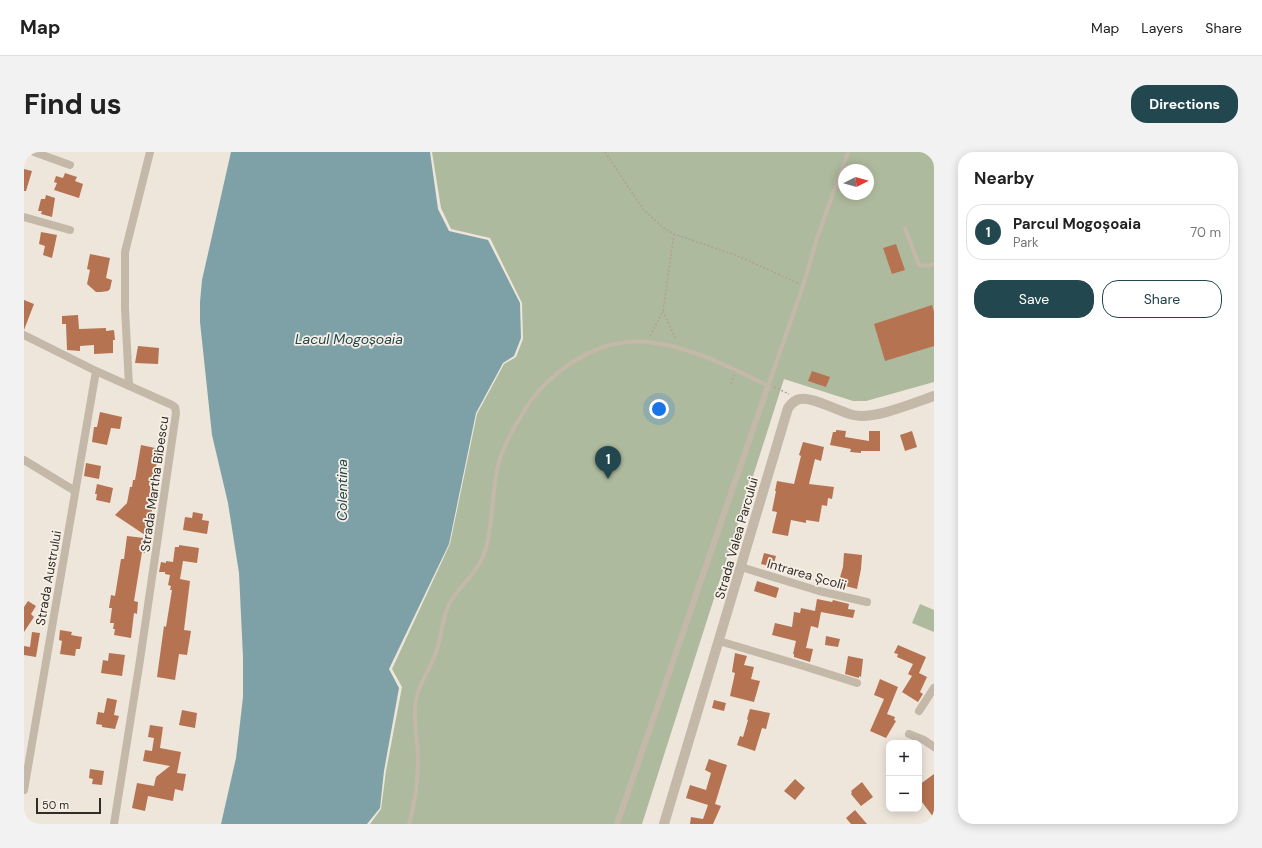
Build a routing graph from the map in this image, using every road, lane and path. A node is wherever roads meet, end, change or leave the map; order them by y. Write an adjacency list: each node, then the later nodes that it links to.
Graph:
1 (34, 152): 5 (street)
2 (150, 152): 17 (street)
3 (605, 152): 9 (path)
4 (848, 152): 11 (lane)
5 (70, 165)
6 (24, 217): 8 (street)
7 (905, 228): 10 (lane)
8 (70, 230)
9 (674, 234): 11 (path); 12 (path)
10 (934, 264)
11 (803, 286): 18 (lane)
12 (663, 311): 14 (path); 15 (path)
13 (24, 335): 16 (street, Strada Martha Bibescu)
14 (646, 342): 15 (lane); 33 (lane)
15 (681, 350): 18 (lane)
16 (96, 371): 17 (street, Strada Martha Bibescu); 22 (street, Strada Austrului)
17 (129, 386): 32 (street, Strada Martha Bibescu)
18 (768, 386): 20 (path); 34 (street)
19 (934, 396): 20 (street)
20 (797, 399): 23 (street, Strada Valea Parcului)
21 (24, 460): 22 (street)
22 (75, 492): 31 (street, Strada Austrului)
23 (741, 567): 24 (street, Intrarea Școlii); 25 (street, Strada Valea Parcului)
24 (867, 602)
25 (719, 641): 26 (street); 35 (street, Strada Valea Parcului)
26 (857, 683)
27 (934, 688): 28 (street)
28 (919, 711)
29 (909, 734): 30 (street)
30 (934, 747)
31 (24, 790)
32 (114, 824)
33 (409, 824)
34 (617, 824)
35 (664, 824)

